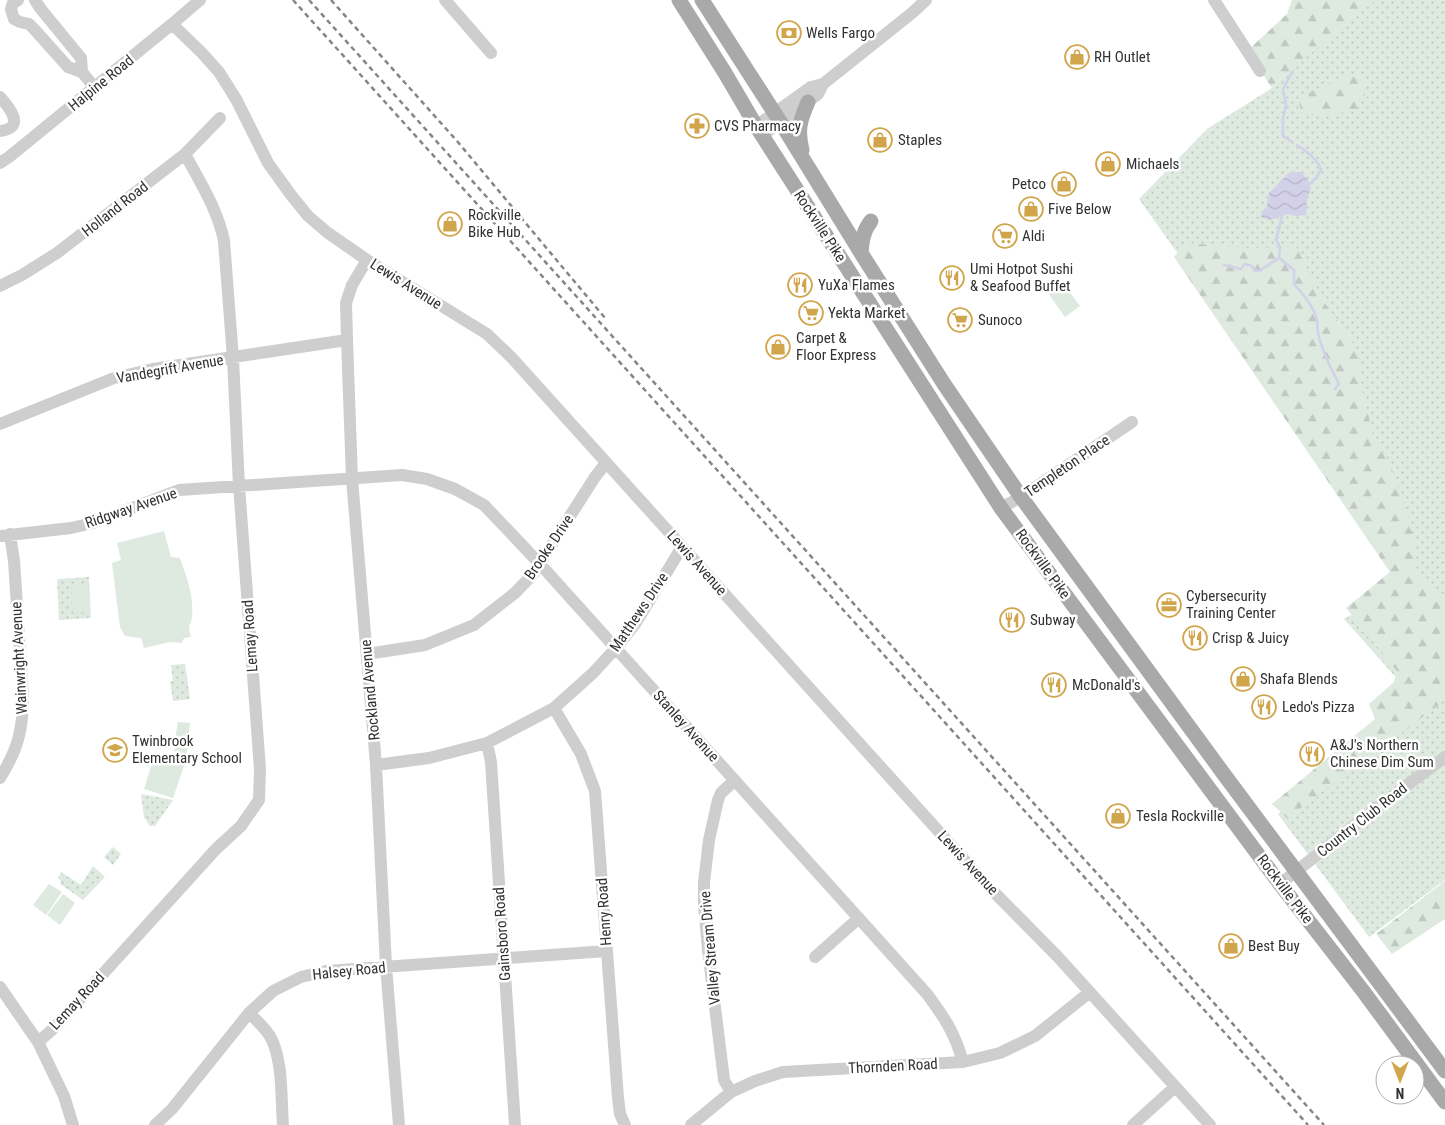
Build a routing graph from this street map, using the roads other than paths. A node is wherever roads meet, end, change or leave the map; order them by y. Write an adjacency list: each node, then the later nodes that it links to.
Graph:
1 (18, 0): 12 (street)
2 (35, 0): 12 (street)
3 (200, 0): 9 (street, Halpine Road)
4 (446, 0): 10 (street)
5 (680, 0): 20 (main road, Rockville Pike)
6 (702, 0): 18 (main road, Rockville Pike)
7 (926, 0): 13 (street)
8 (1214, 0): 11 (street)
9 (172, 24): 14 (street, Halpine Road); 27 (street, Lewis Avenue)
10 (491, 53)
11 (1260, 71)
12 (82, 72): 14 (street)
13 (823, 84): 16 (street); 18 (street)
14 (95, 88): 21 (street, Halpine Road)
15 (0, 96): 19 (street)
16 (808, 102): 18 (street); 23 (main road)
17 (220, 118): 22 (street, Holland Road)
18 (778, 118): 20 (street); 23 (main road, Rockville Pike)
19 (5, 130): 21 (street)
20 (759, 130): 37 (main road, Rockville Pike)
21 (22, 147): 24 (street, Halpine Road)
22 (185, 154): 28 (street, Holland Road); 30 (street, Lemay Road)
23 (803, 159): 25 (main road, Rockville Pike)
24 (0, 163)
25 (840, 218): 26 (main road, Rockville Pike); 26 (main road)
26 (861, 253): 36 (main road, Rockville Pike)
27 (368, 260): 29 (street, Rockland Avenue); 33 (street, Lewis Avenue)
28 (0, 286)
29 (347, 340): 30 (street, Vandegrift Avenue); 34 (street, Rockland Avenue)
30 (233, 358): 32 (street, Vandegrift Avenue); 35 (street, Lemay Road)
31 (1132, 422): 36 (street, Templeton Place)
32 (0, 424)
33 (606, 463): 39 (street, Lewis Avenue); 40 (street, Brooke Drive)
34 (352, 478): 35 (street, Ridgway Avenue); 40 (street, Stanley Avenue); 42 (street, Rockland Avenue)
35 (239, 486): 38 (street, Ridgway Avenue); 61 (street, Lemay Road)
36 (1021, 497): 37 (street, Templeton Place); 49 (main road, Rockville Pike)
37 (1001, 508): 50 (main road, Rockville Pike)
38 (5, 535): 47 (street, Wainwright Avenue)
39 (682, 547): 41 (street, Matthews Drive); 59 (street, Lewis Avenue)
40 (540, 564): 41 (street, Stanley Avenue); 42 (street, Brooke Drive)
41 (616, 648): 43 (street, Matthews Drive); 48 (street, Stanley Avenue)
42 (366, 654): 46 (street, Rockland Avenue)
43 (554, 708): 44 (street, Matthews Drive); 52 (street, Henry Road)
44 (487, 743): 46 (street, Matthews Drive); 54 (street, Gainsboro Road)
45 (1445, 757): 49 (street, Country Club Road)
46 (376, 765): 55 (street, Rockland Avenue)
47 (0, 778)
48 (735, 780): 51 (street, Stanley Avenue); 65 (street, Valley Stream Drive)
49 (1296, 871): 50 (street, Country Club Road); 56 (main road, Rockville Pike)
50 (1280, 884): 58 (main road, Rockville Pike)
51 (859, 918): 53 (street); 62 (street, Stanley Avenue)
52 (607, 950): 54 (street, Halsey Road); 72 (street, Henry Road)
53 (815, 957)
54 (504, 958): 55 (street, Halsey Road); 71 (street, Gainsboro Road)
55 (386, 966): 60 (street, Halsey Road); 70 (street, Rockland Avenue)
56 (1377, 980): 58 (main road); 63 (main road, Rockville Pike)
57 (0, 987): 61 (street)
58 (1363, 991): 66 (main road, Rockville Pike)
59 (1090, 992): 62 (street, Thornden Road); 64 (street, Lewis Avenue)
60 (249, 1013): 68 (street, Halsey Road); 69 (street)
61 (38, 1042): 67 (street)
62 (963, 1062): 65 (street, Thornden Road)
63 (1445, 1071)
64 (1176, 1087): 74 (street); 75 (street, Lewis Avenue)
65 (730, 1092): 73 (street, Thornden Road)
66 (1445, 1102)
67 (73, 1125)
68 (155, 1125)
69 (283, 1125)
70 (399, 1125)
71 (515, 1125)
72 (625, 1125)
73 (691, 1125)
74 (1133, 1125)
75 (1210, 1125)

